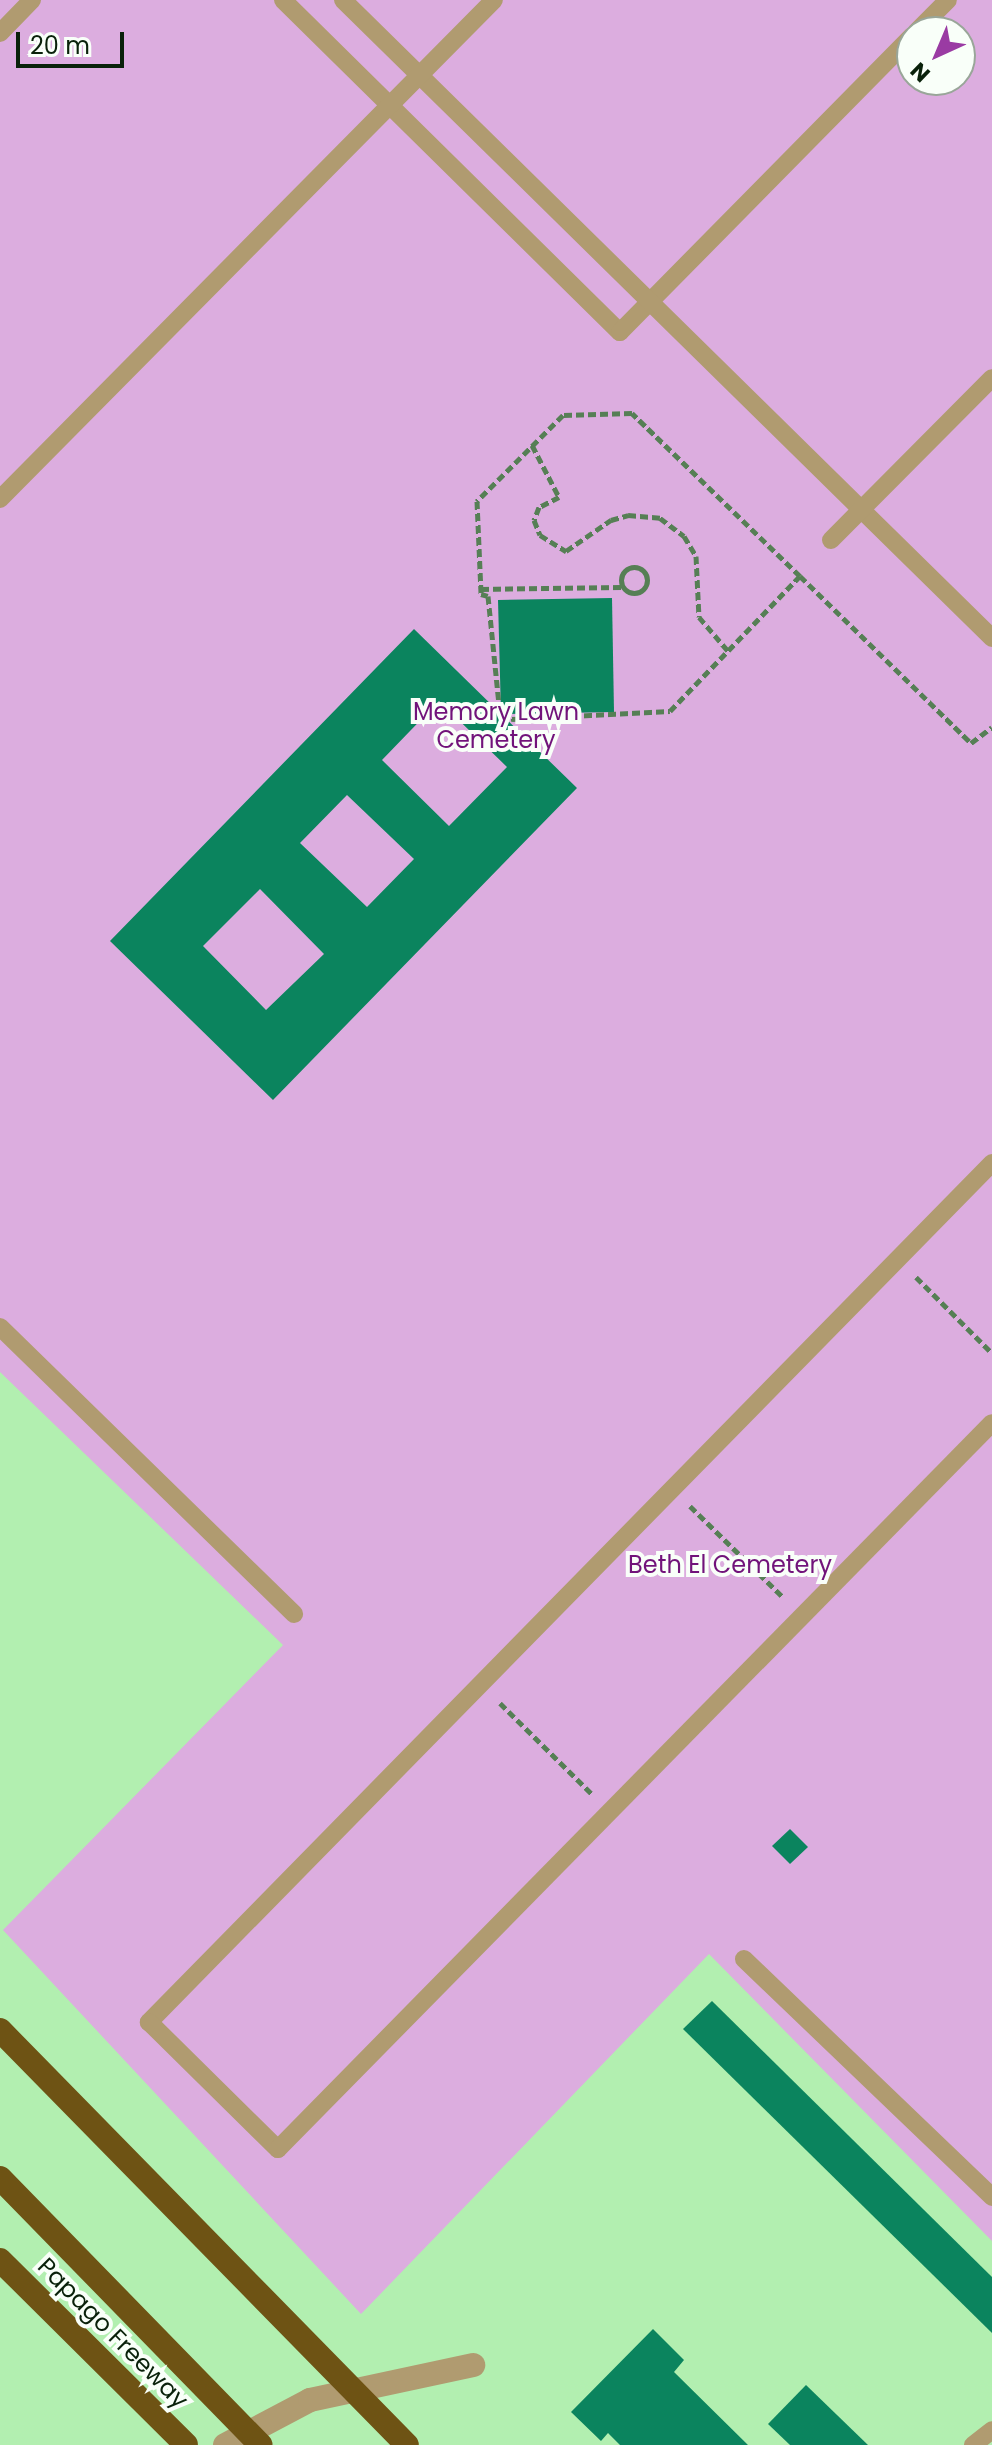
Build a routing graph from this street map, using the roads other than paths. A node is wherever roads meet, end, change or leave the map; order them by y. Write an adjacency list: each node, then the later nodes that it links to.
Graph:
1 (32, 0): 7 (lane)
2 (283, 0): 10 (lane)
3 (343, 0): 9 (lane)
4 (494, 0): 9 (lane)
5 (948, 0): 6 (lane)
6 (932, 16)
7 (0, 33)
8 (896, 52): 11 (lane)
9 (420, 76): 10 (lane); 11 (lane)
10 (390, 105): 11 (lane); 13 (lane)
11 (650, 302): 14 (lane)
12 (992, 378): 14 (lane)
13 (0, 499)
14 (861, 510): 15 (lane); 16 (lane)
15 (831, 540)
16 (992, 638)
17 (992, 1163): 19 (lane)
18 (0, 1327): 20 (lane)
19 (992, 1423)
20 (294, 1614)
21 (744, 1959): 24 (lane)
22 (0, 2030): 31 (highway)
23 (0, 2178): 30 (highway)
24 (992, 2197)
25 (0, 2260): 28 (highway, Papago Freeway)
26 (473, 2365): 29 (street)
27 (992, 2430): 32 (lane)
28 (186, 2445)
29 (225, 2445)
30 (261, 2445)
31 (407, 2445)
32 (973, 2445)

